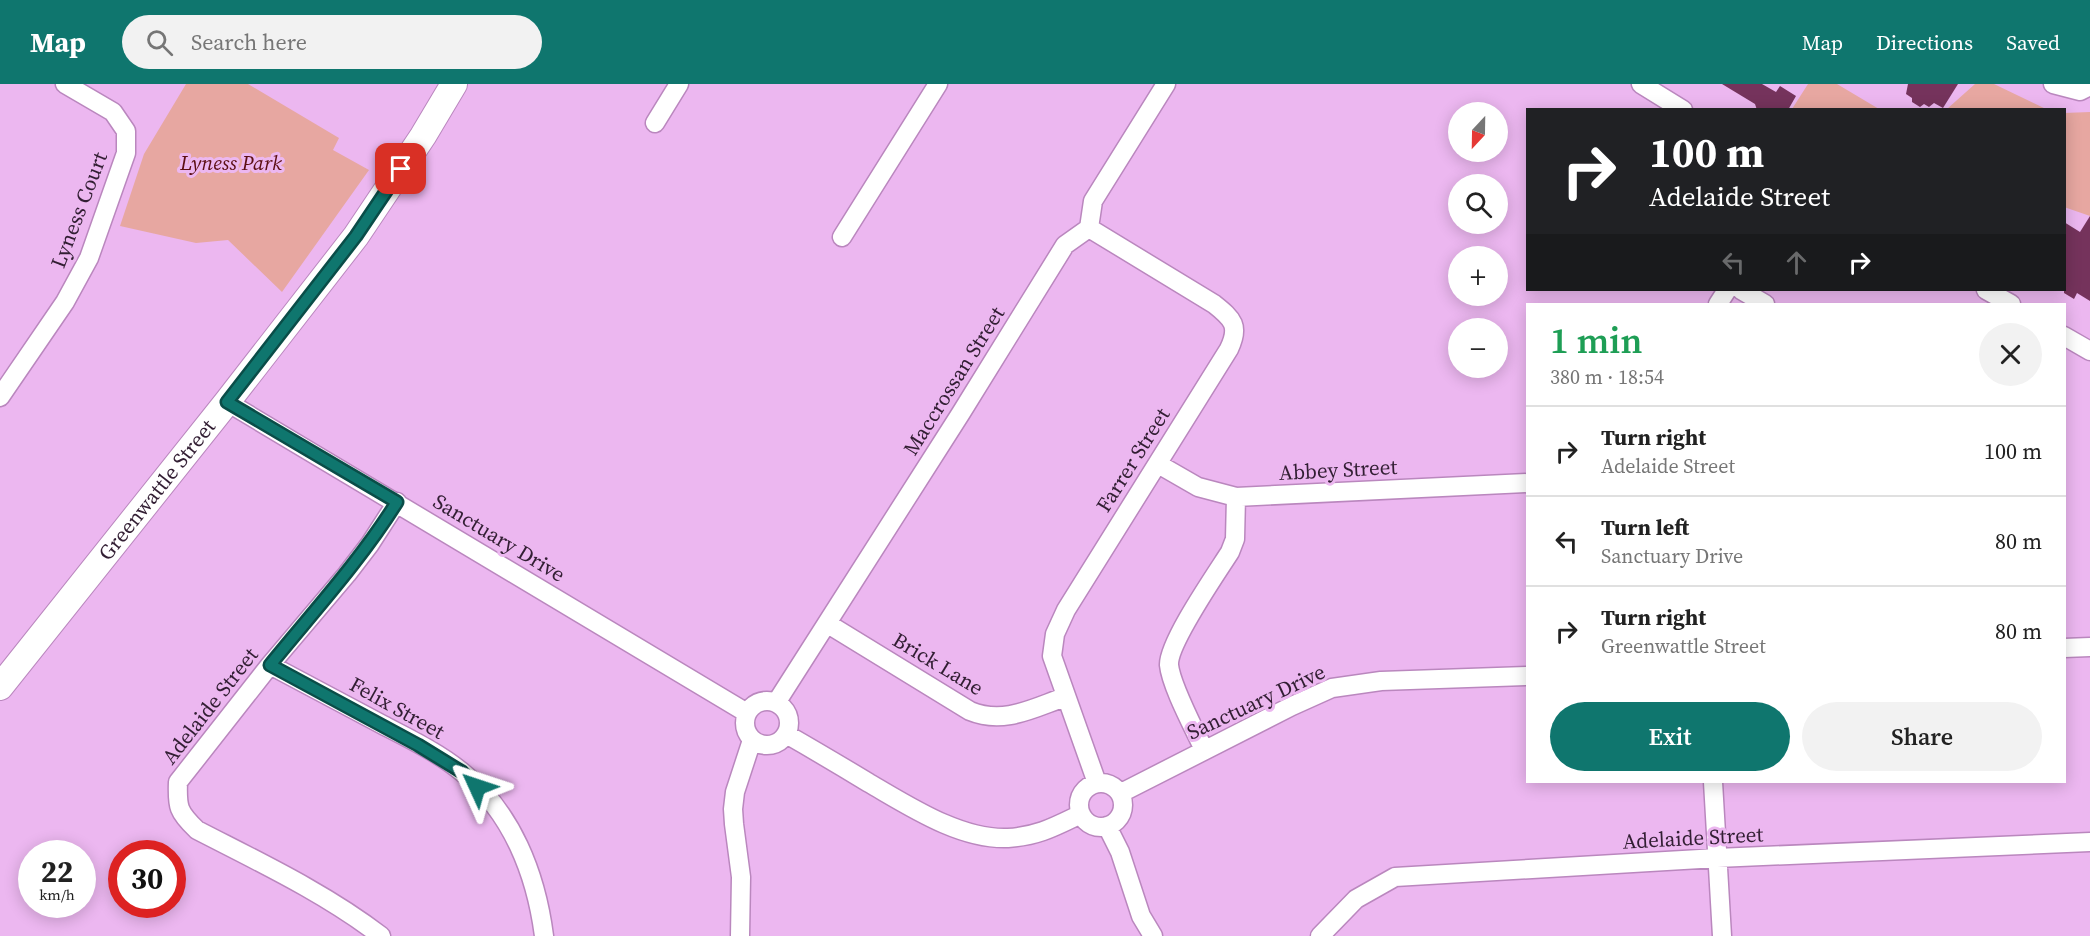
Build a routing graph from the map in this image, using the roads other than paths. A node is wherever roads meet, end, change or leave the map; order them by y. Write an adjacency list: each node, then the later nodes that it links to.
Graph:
1 (65, 84): 19 (street, Lyness Court)
2 (454, 84): 20 (main road, Greenwattle Street)
3 (679, 84): 10 (street)
4 (938, 84): 12 (street)
5 (1166, 84): 11 (street)
6 (1641, 84): 9 (street)
7 (2053, 84): 8 (street)
8 (2090, 86)
9 (1680, 108)
10 (655, 123)
11 (1089, 228): 21 (street, Farrer Street); 25 (street, Maccrossan Street)
12 (842, 237)
13 (1743, 291): 15 (street)
14 (1988, 291): 16 (street)
15 (1764, 303)
16 (2009, 303)
17 (2066, 337): 18 (street)
18 (2090, 351)
19 (0, 397)
20 (227, 402): 24 (street, Sanctuary Drive); 30 (main road, Greenwattle Street)
21 (1158, 464): 23 (street, Abbey Street); 31 (street, Farrer Street)
22 (1526, 483): 23 (street, Abbey Street)
23 (1236, 497): 36 (street)
24 (397, 502): 28 (street, Adelaide Street); 33 (street, Sanctuary Drive)
25 (828, 624): 31 (street, Brick Lane); 32 (street, Maccrossan Street)
26 (2090, 647): 27 (street)
27 (2066, 648)
28 (270, 665): 44 (street, Adelaide Street); 45 (street, Felix Street)
29 (1526, 676): 36 (street, Sanctuary Drive)
30 (0, 687)
31 (1065, 697): 37 (street, Farrer Street)
32 (776, 703): 33 (street); 34 (street)
33 (747, 713): 35 (street)
34 (786, 734): 35 (street); 40 (street)
35 (752, 740): 46 (street)
36 (1204, 750): 39 (street, Sanctuary Drive)
37 (1097, 783): 39 (street); 40 (street)
38 (1713, 783): 43 (street)
39 (1121, 794): 41 (street)
40 (1081, 814): 41 (street)
41 (1107, 826): 47 (street)
42 (2090, 842): 43 (street, Adelaide Street)
43 (1717, 858): 48 (street, Adelaide Street); 49 (street)
44 (381, 936)
45 (544, 936)
46 (740, 936)
47 (1153, 936)
48 (1320, 936)
49 (1722, 936)

